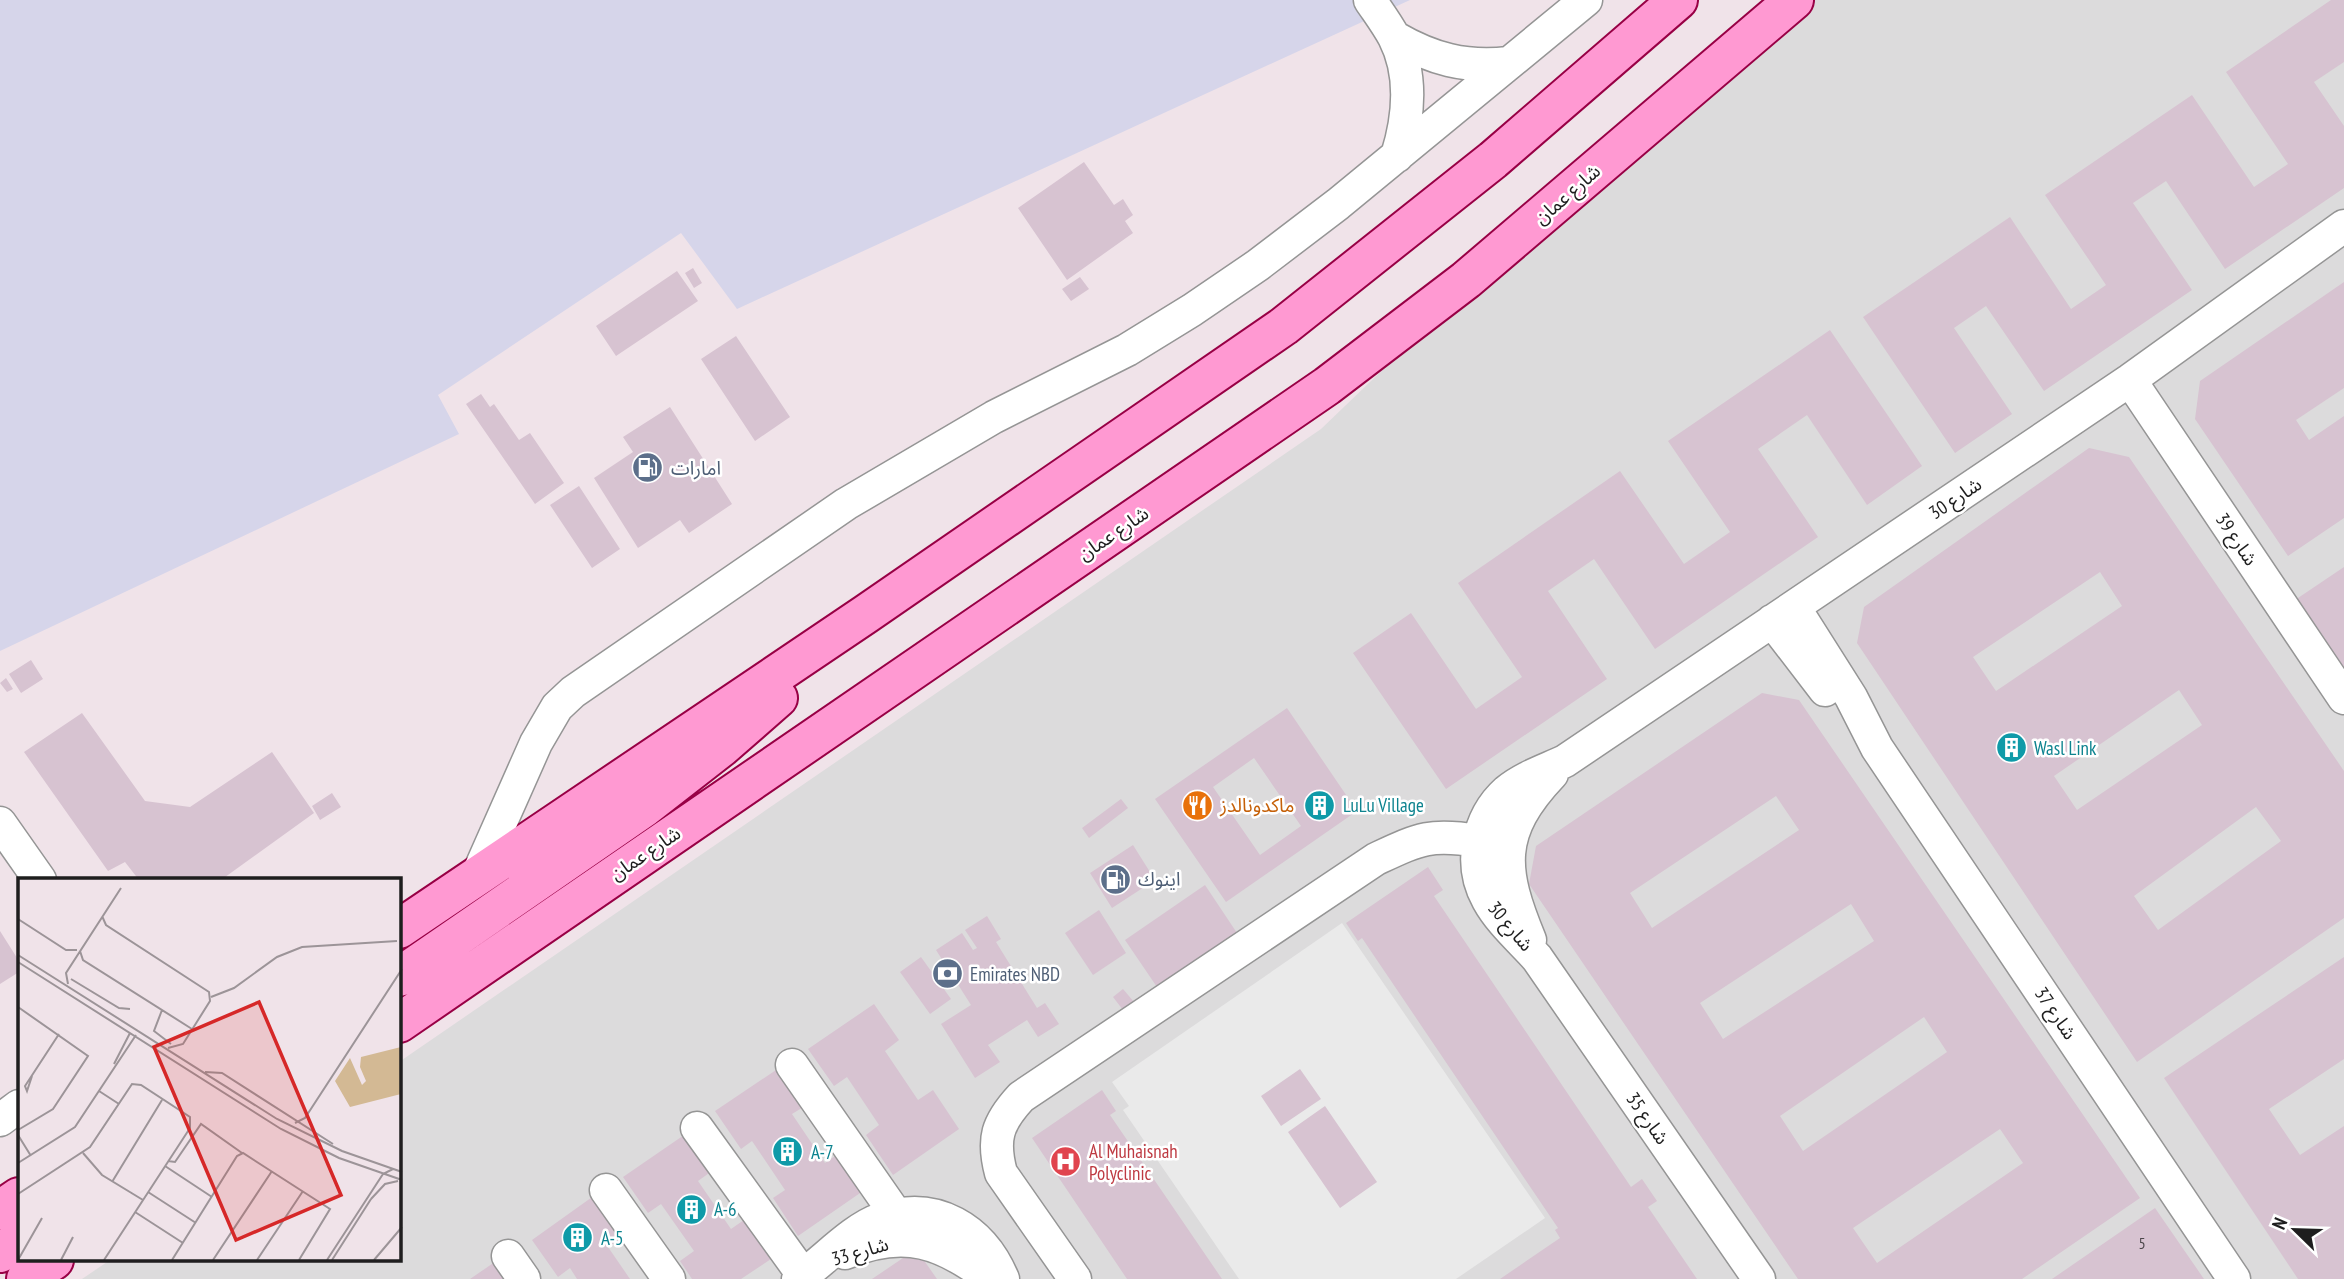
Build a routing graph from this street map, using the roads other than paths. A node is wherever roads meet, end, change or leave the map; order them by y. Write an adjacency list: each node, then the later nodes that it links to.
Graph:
1 (1370, 0): 5 (street)
2 (1586, 0): 6 (street)
3 (1678, 0): 10 (main road)
4 (1794, 0): 21 (main road, شارع عمان)
5 (1394, 37): 6 (street); 7 (street)
6 (1508, 63): 7 (street)
7 (1397, 156): 16 (street)
8 (2343, 228): 9 (street, شارع 30)
9 (2130, 380): 11 (street, شارع 30); 12 (street, شارع 39)
10 (866, 614): 16 (main road); 20 (main road)
11 (1783, 614): 13 (street, شارع 30); 42 (street, شارع 37)
12 (2344, 698)
13 (1565, 761): 15 (street, شارع 30); 19 (street, شارع 30)
14 (0, 823): 17 (street)
15 (1478, 841): 19 (street, شارع 30); 40 (street)
16 (477, 876): 18 (main road)
17 (39, 878)
18 (401, 928)
19 (1537, 958): 41 (street, شارع 35)
20 (401, 976)
21 (401, 1022)
22 (792, 1065): 29 (street)
23 (18, 1107): 24 (street)
24 (0, 1120)
25 (697, 1128): 34 (street)
26 (606, 1190): 37 (street)
27 (18, 1198): 28 (main road)
28 (0, 1210)
29 (897, 1216): 34 (street, شارع 33); 39 (street, شارع 33)
30 (18, 1240): 31 (main road)
31 (0, 1252)
32 (51, 1262): 35 (main road)
33 (64, 1262): 36 (main road)
34 (807, 1272): 38 (street, شارع 33)
35 (26, 1279)
36 (49, 1279)
37 (670, 1279)
38 (992, 1279)
39 (1003, 1279)
40 (1075, 1279)
41 (1759, 1279)
42 (2234, 1279)

